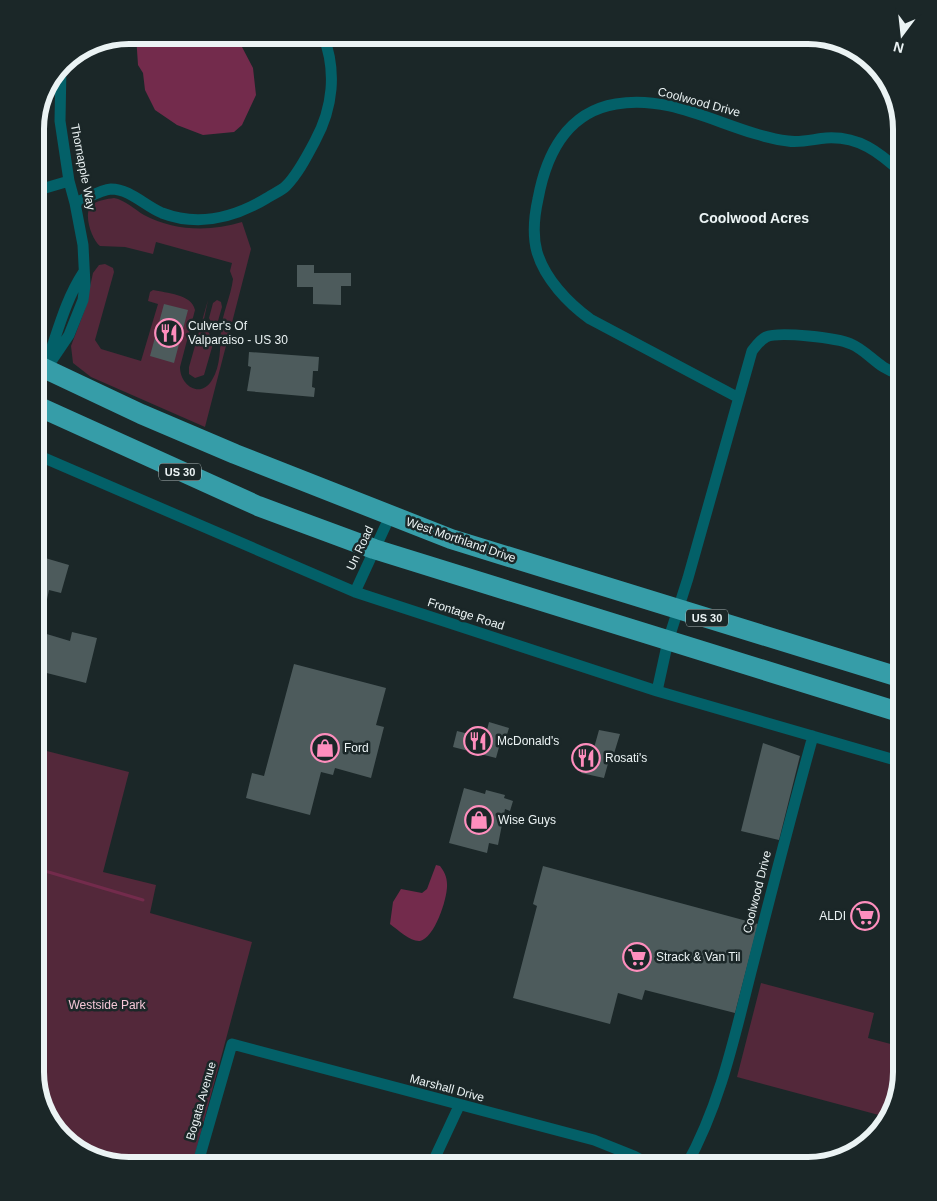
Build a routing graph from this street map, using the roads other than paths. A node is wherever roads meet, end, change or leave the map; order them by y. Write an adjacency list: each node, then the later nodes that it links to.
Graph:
1 (325, 44): 6 (street)
2 (61, 79): 4 (street, Thornapple Way)
3 (893, 165): 10 (street, Coolwood Drive)
4 (69, 182): 5 (street); 6 (street, Thornapple Way)
5 (44, 189)
6 (75, 203): 7 (street, Thornapple Way)
7 (44, 357)
8 (44, 368): 13 (highway, West Morthland Drive / US 30)
9 (893, 371): 10 (street)
10 (737, 397): 16 (street)
11 (44, 409): 14 (highway, US 30)
12 (44, 458): 15 (street, Frontage Road)
13 (390, 516): 14 (street, Un Road); 16 (highway, West Morthland Drive / US 30)
14 (374, 549): 15 (street, Un Road); 17 (highway, US 30)
15 (355, 592): 19 (street, Frontage Road)
16 (678, 608): 17 (street); 18 (highway, West Morthland Drive / US 30)
17 (668, 641): 19 (street); 20 (highway, US 30)
18 (893, 675)
19 (657, 691): 21 (street, Frontage Road)
20 (893, 710)
21 (813, 736): 22 (street, Frontage Road); 28 (street, Coolwood Drive)
22 (893, 759)
23 (232, 1044): 24 (street, Marshall Drive); 25 (street, Bogata Avenue)
24 (458, 1106): 26 (street); 27 (street, Marshall Drive)
25 (200, 1157)
26 (435, 1157)
27 (636, 1157)
28 (691, 1157)

